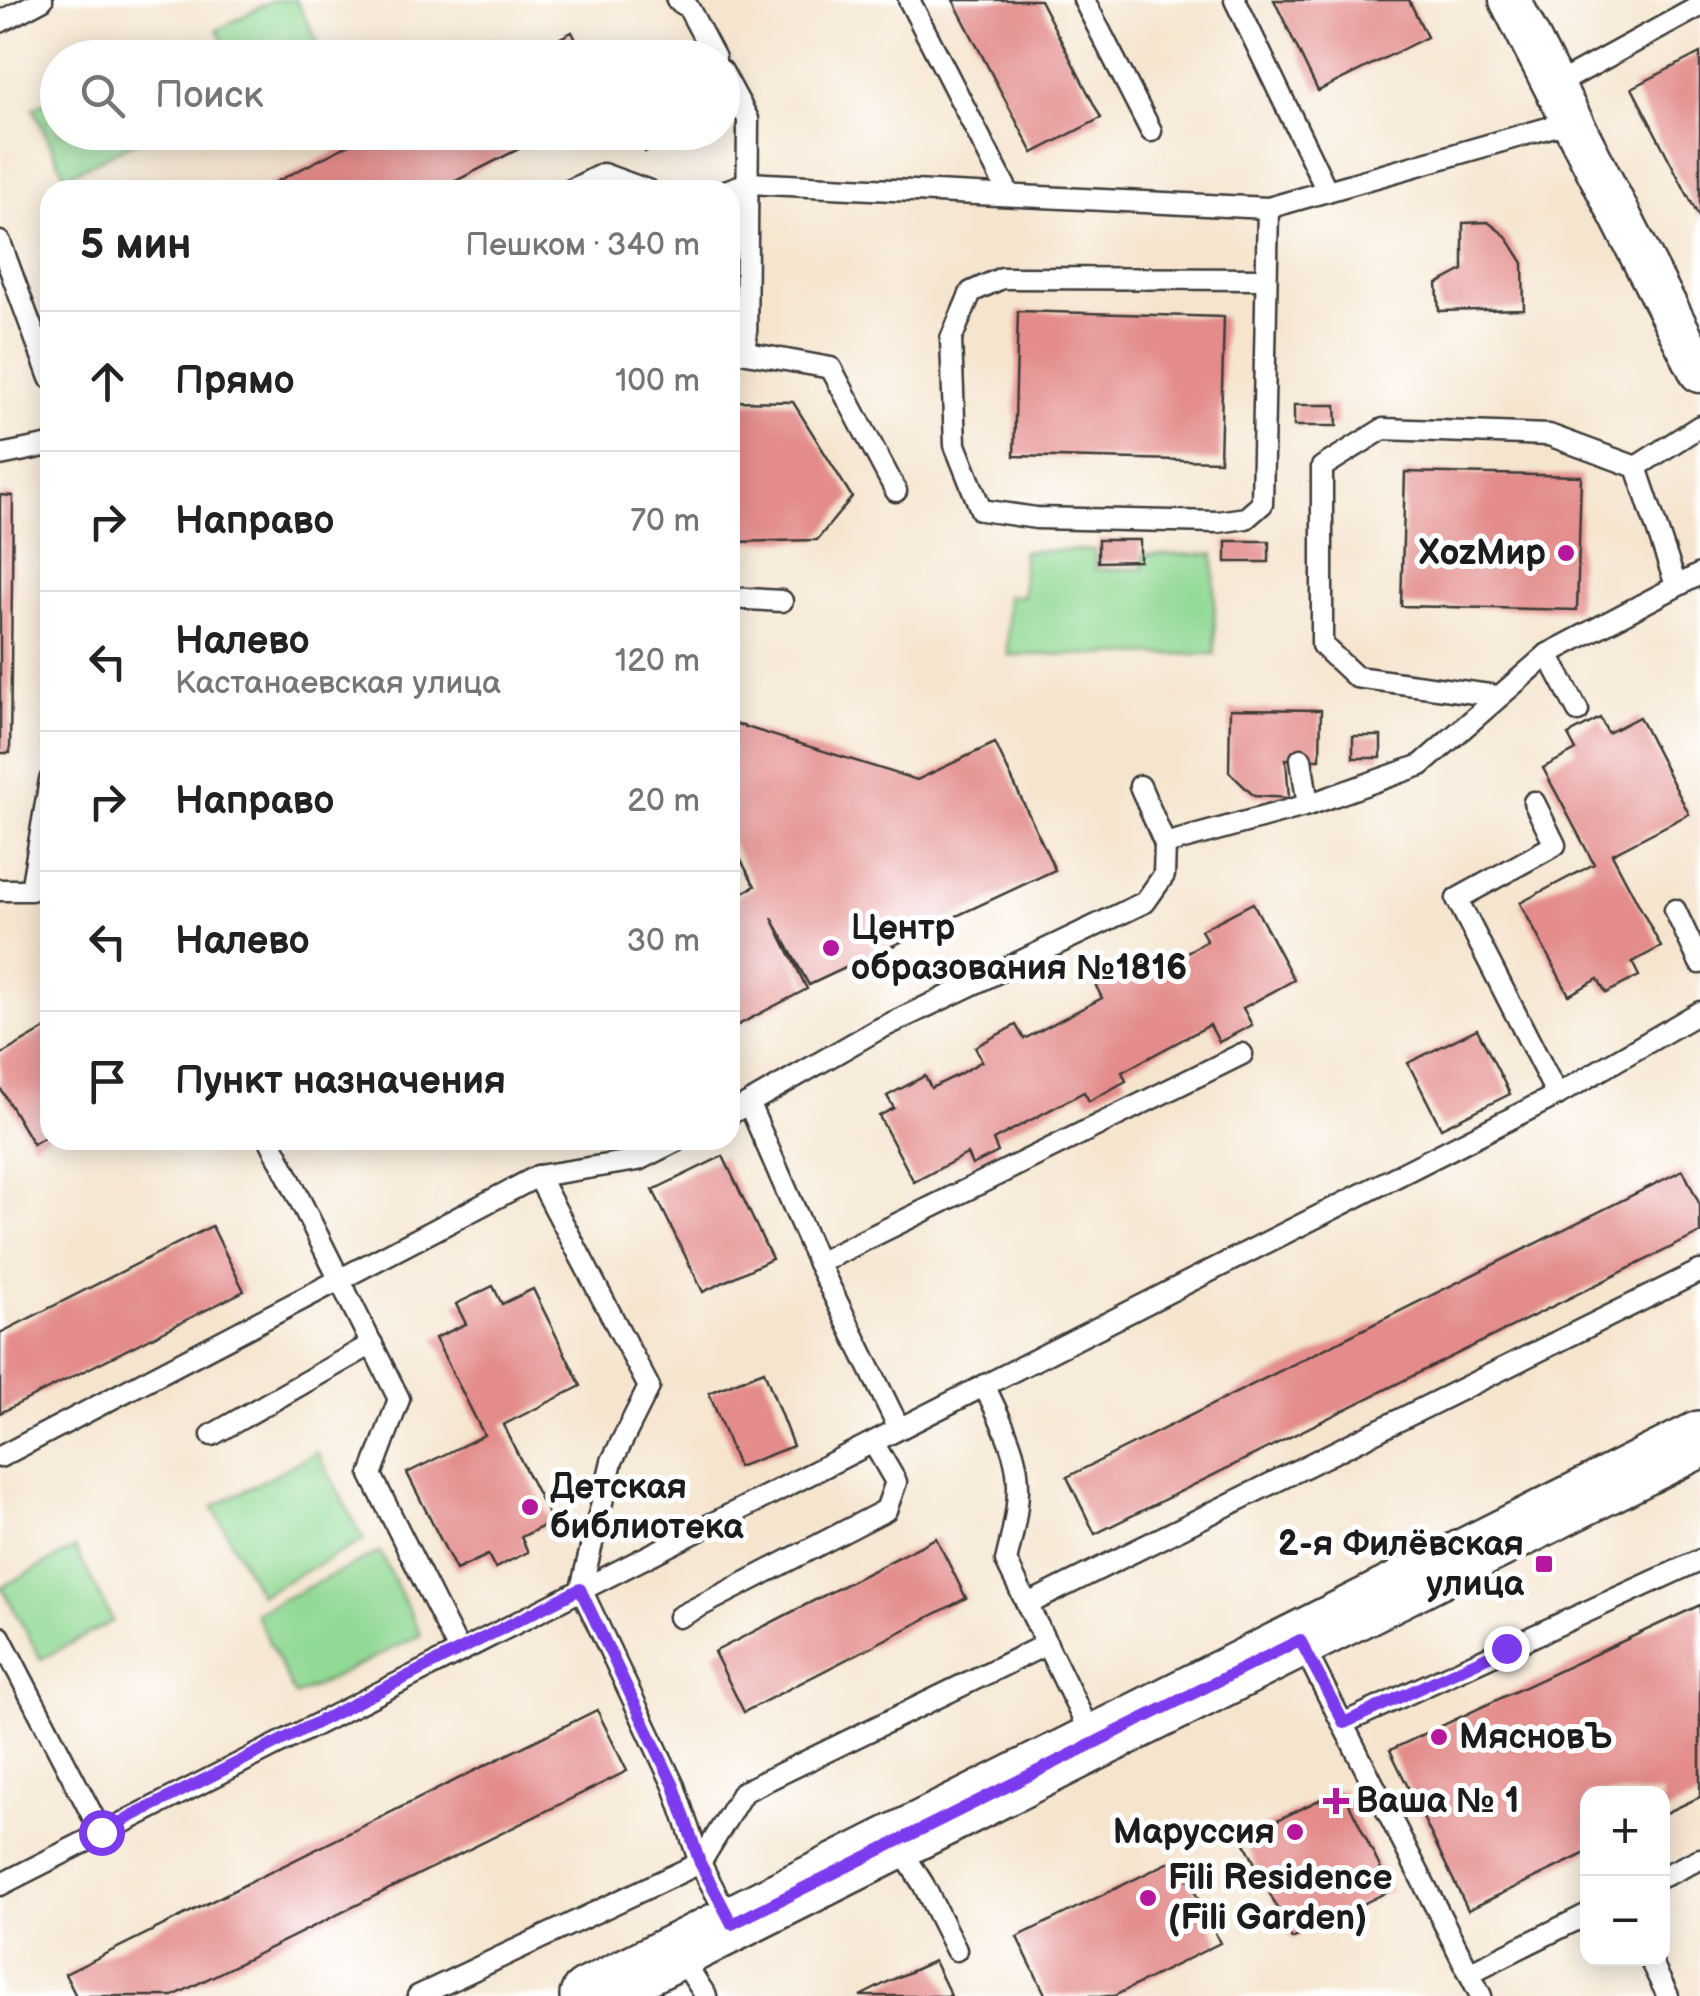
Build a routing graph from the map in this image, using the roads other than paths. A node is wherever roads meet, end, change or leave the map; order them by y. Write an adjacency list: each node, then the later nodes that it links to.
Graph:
1 (42, 0): 8 (lane)
2 (678, 0): 9 (lane)
3 (909, 0): 18 (lane)
4 (1084, 0): 12 (lane)
5 (1235, 0): 17 (lane)
6 (1510, 0): 10 (street)
7 (1700, 6): 10 (lane)
8 (0, 22)
9 (706, 40)
10 (1563, 103): 17 (lane); 24 (street)
11 (740, 104): 15 (lane)
12 (1151, 131)
13 (590, 180): 14 (lane)
14 (618, 180)
15 (739, 180)
16 (740, 186): 18 (lane)
17 (1327, 191): 19 (lane)
18 (1008, 192): 19 (lane)
19 (1268, 208): 21 (lane)
20 (0, 242): 23 (lane)
21 (1266, 280): 21 (lane)
22 (740, 350): 29 (lane)
23 (40, 351)
24 (1700, 372)
25 (1700, 426): 28 (lane)
26 (40, 447): 27 (lane)
27 (0, 455)
28 (1636, 468): 31 (lane); 35 (lane)
29 (896, 491)
30 (1700, 574): 31 (lane)
31 (1676, 585): 34 (lane)
32 (740, 599): 33 (lane)
33 (782, 601)
34 (1548, 654): 35 (lane); 36 (lane)
35 (1497, 696): 40 (lane)
36 (1578, 711)
37 (1301, 760): 40 (lane)
38 (1140, 786): 42 (lane)
39 (1534, 802): 48 (lane)
40 (1308, 805): 42 (lane)
41 (40, 838): 43 (lane)
42 (1165, 844): 49 (lane)
43 (0, 890)
44 (1674, 910): 45 (lane)
45 (1700, 963)
46 (1700, 1012): 48 (lane)
47 (1242, 1054): 53 (lane)
48 (1557, 1095): 57 (lane)
49 (740, 1109): 53 (lane)
50 (275, 1150): 55 (lane)
51 (658, 1150): 52 (lane)
52 (538, 1176): 55 (lane); 64 (lane)
53 (818, 1263): 58 (lane)
54 (1700, 1270): 65 (lane)
55 (340, 1280): 56 (lane); 62 (lane)
56 (372, 1344): 59 (lane); 70 (lane)
57 (984, 1385): 58 (lane); 65 (lane)
58 (899, 1428): 61 (lane)
59 (212, 1434)
60 (1700, 1439): 68 (street)
61 (874, 1444): 64 (lane); 66 (lane)
62 (0, 1457)
63 (1700, 1560): 71 (lane)
64 (580, 1589): 70 (lane); 76 (lane)
65 (1028, 1604): 69 (lane)
66 (679, 1617)
67 (0, 1637): 73 (lane)
68 (1300, 1640): 71 (lane); 72 (street)
69 (1047, 1644): 72 (lane); 76 (lane)
70 (459, 1651): 73 (lane)
71 (1344, 1723): 84 (lane)
72 (1094, 1743): 74 (street)
73 (101, 1832): 78 (lane)
74 (896, 1842): 80 (street); 81 (lane)
75 (1700, 1858): 77 (lane)
76 (700, 1863): 80 (lane); 85 (lane)
77 (1664, 1876)
78 (0, 1885)
79 (1580, 1918): 84 (lane)
80 (732, 1924): 82 (street)
81 (956, 1950)
82 (676, 1951): 86 (street); 87 (lane)
83 (1653, 1966): 89 (lane)
84 (1469, 1972): 88 (lane)
85 (418, 1996)
86 (588, 1996)
87 (706, 1996)
88 (1481, 1996)
89 (1668, 1996)

